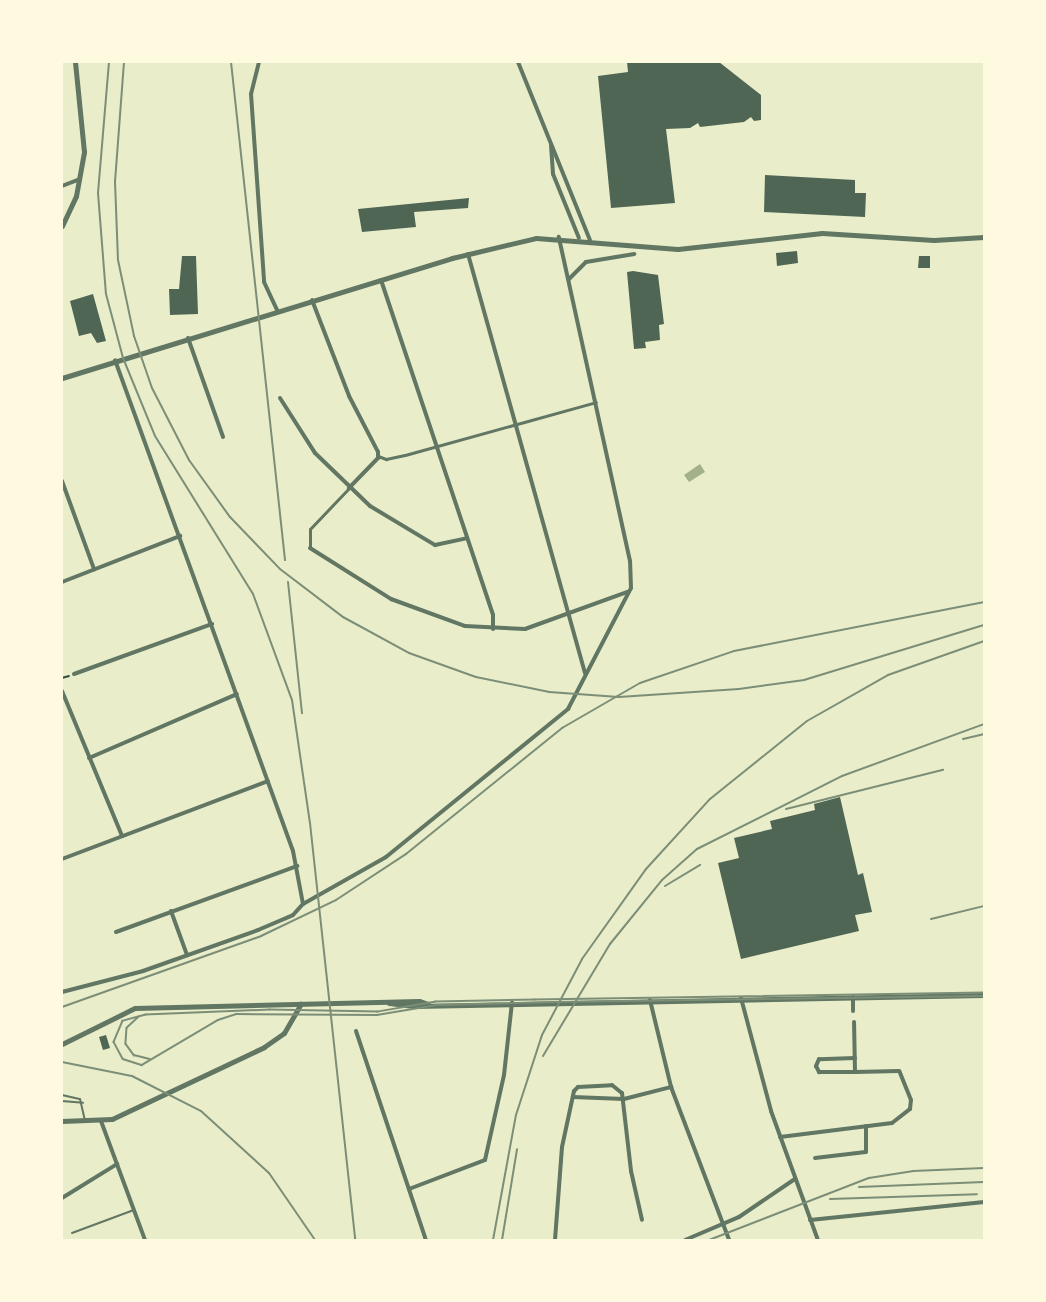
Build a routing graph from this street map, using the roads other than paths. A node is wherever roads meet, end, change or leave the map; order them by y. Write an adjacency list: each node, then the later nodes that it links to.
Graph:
1 (75, 62): 5 (street)
2 (259, 62): 17 (street)
3 (518, 62): 4 (street)
4 (551, 141): 10 (street); 11 (street)
5 (80, 179): 6 (street); 7 (street)
6 (62, 186)
7 (62, 226)
8 (559, 237): 10 (street); 12 (street); 15 (street)
9 (984, 237): 11 (street)
10 (579, 238): 11 (street)
11 (590, 240)
12 (468, 254): 14 (street); 23 (street)
13 (634, 254): 15 (street)
14 (380, 279): 16 (street); 25 (street)
15 (569, 280): 22 (street)
16 (312, 300): 17 (street); 26 (street)
17 (277, 310): 18 (street)
18 (188, 338): 19 (street); 24 (street)
19 (115, 360): 20 (street); 29 (street)
20 (62, 378)
21 (280, 398): 28 (street)
22 (596, 402): 23 (street); 34 (street)
23 (516, 424): 25 (street); 35 (street)
24 (223, 437)
25 (436, 447): 26 (street); 30 (street)
26 (378, 456): 28 (street)
27 (62, 481): 32 (street)
28 (349, 488): 30 (street); 31 (street)
29 (180, 536): 32 (street); 36 (street)
30 (467, 538): 37 (street)
31 (310, 548): 37 (street)
32 (94, 569): 33 (street)
33 (62, 582)
34 (628, 592): 35 (street); 38 (street)
35 (569, 616): 37 (street); 38 (street)
36 (212, 624): 39 (street); 41 (street)
37 (493, 629)
38 (585, 673): 47 (street)
39 (74, 674)
40 (62, 691): 42 (street)
41 (237, 694): 42 (street); 43 (street)
42 (89, 758): 44 (street)
43 (268, 781): 44 (street); 46 (street)
44 (122, 836): 45 (street)
45 (62, 859)
46 (297, 866): 47 (street); 48 (street)
47 (303, 905): 50 (street)
48 (171, 911): 49 (street); 50 (street)
49 (116, 932)
50 (187, 955): 51 (street)
51 (62, 992)
52 (984, 994): 53 (street)
53 (852, 996): 54 (street); 58 (street)
54 (740, 997): 55 (street); 74 (street)
55 (649, 999): 56 (street); 64 (street)
56 (512, 1002): 57 (street); 78 (street)
57 (301, 1004): 61 (street); 72 (street)
58 (853, 1011)
59 (854, 1022): 62 (street)
60 (356, 1031): 78 (street)
61 (62, 1044)
62 (855, 1058): 63 (street); 63 (street)
63 (855, 1072): 73 (street)
64 (671, 1087): 67 (street); 84 (street)
65 (62, 1095): 69 (lane)
66 (573, 1097): 67 (street); 67 (street); 88 (street)
67 (624, 1099): 82 (street)
68 (62, 1101): 69 (lane)
69 (83, 1103): 71 (lane)
70 (62, 1121): 71 (street)
71 (85, 1121): 72 (street)
72 (101, 1121): 76 (street)
73 (866, 1126): 74 (street); 75 (street)
74 (780, 1137): 77 (street)
75 (815, 1158)
76 (117, 1164): 79 (street); 81 (street)
77 (795, 1179): 83 (street); 84 (street)
78 (409, 1189): 87 (street)
79 (62, 1198)
80 (984, 1202): 83 (street)
81 (134, 1210): 85 (lane); 86 (street)
82 (642, 1220)
83 (810, 1220): 91 (street)
84 (723, 1226): 89 (street); 90 (street)
85 (72, 1233)
86 (145, 1240)
87 (426, 1240)
88 (555, 1240)
89 (685, 1240)
90 (729, 1240)
91 (818, 1240)

